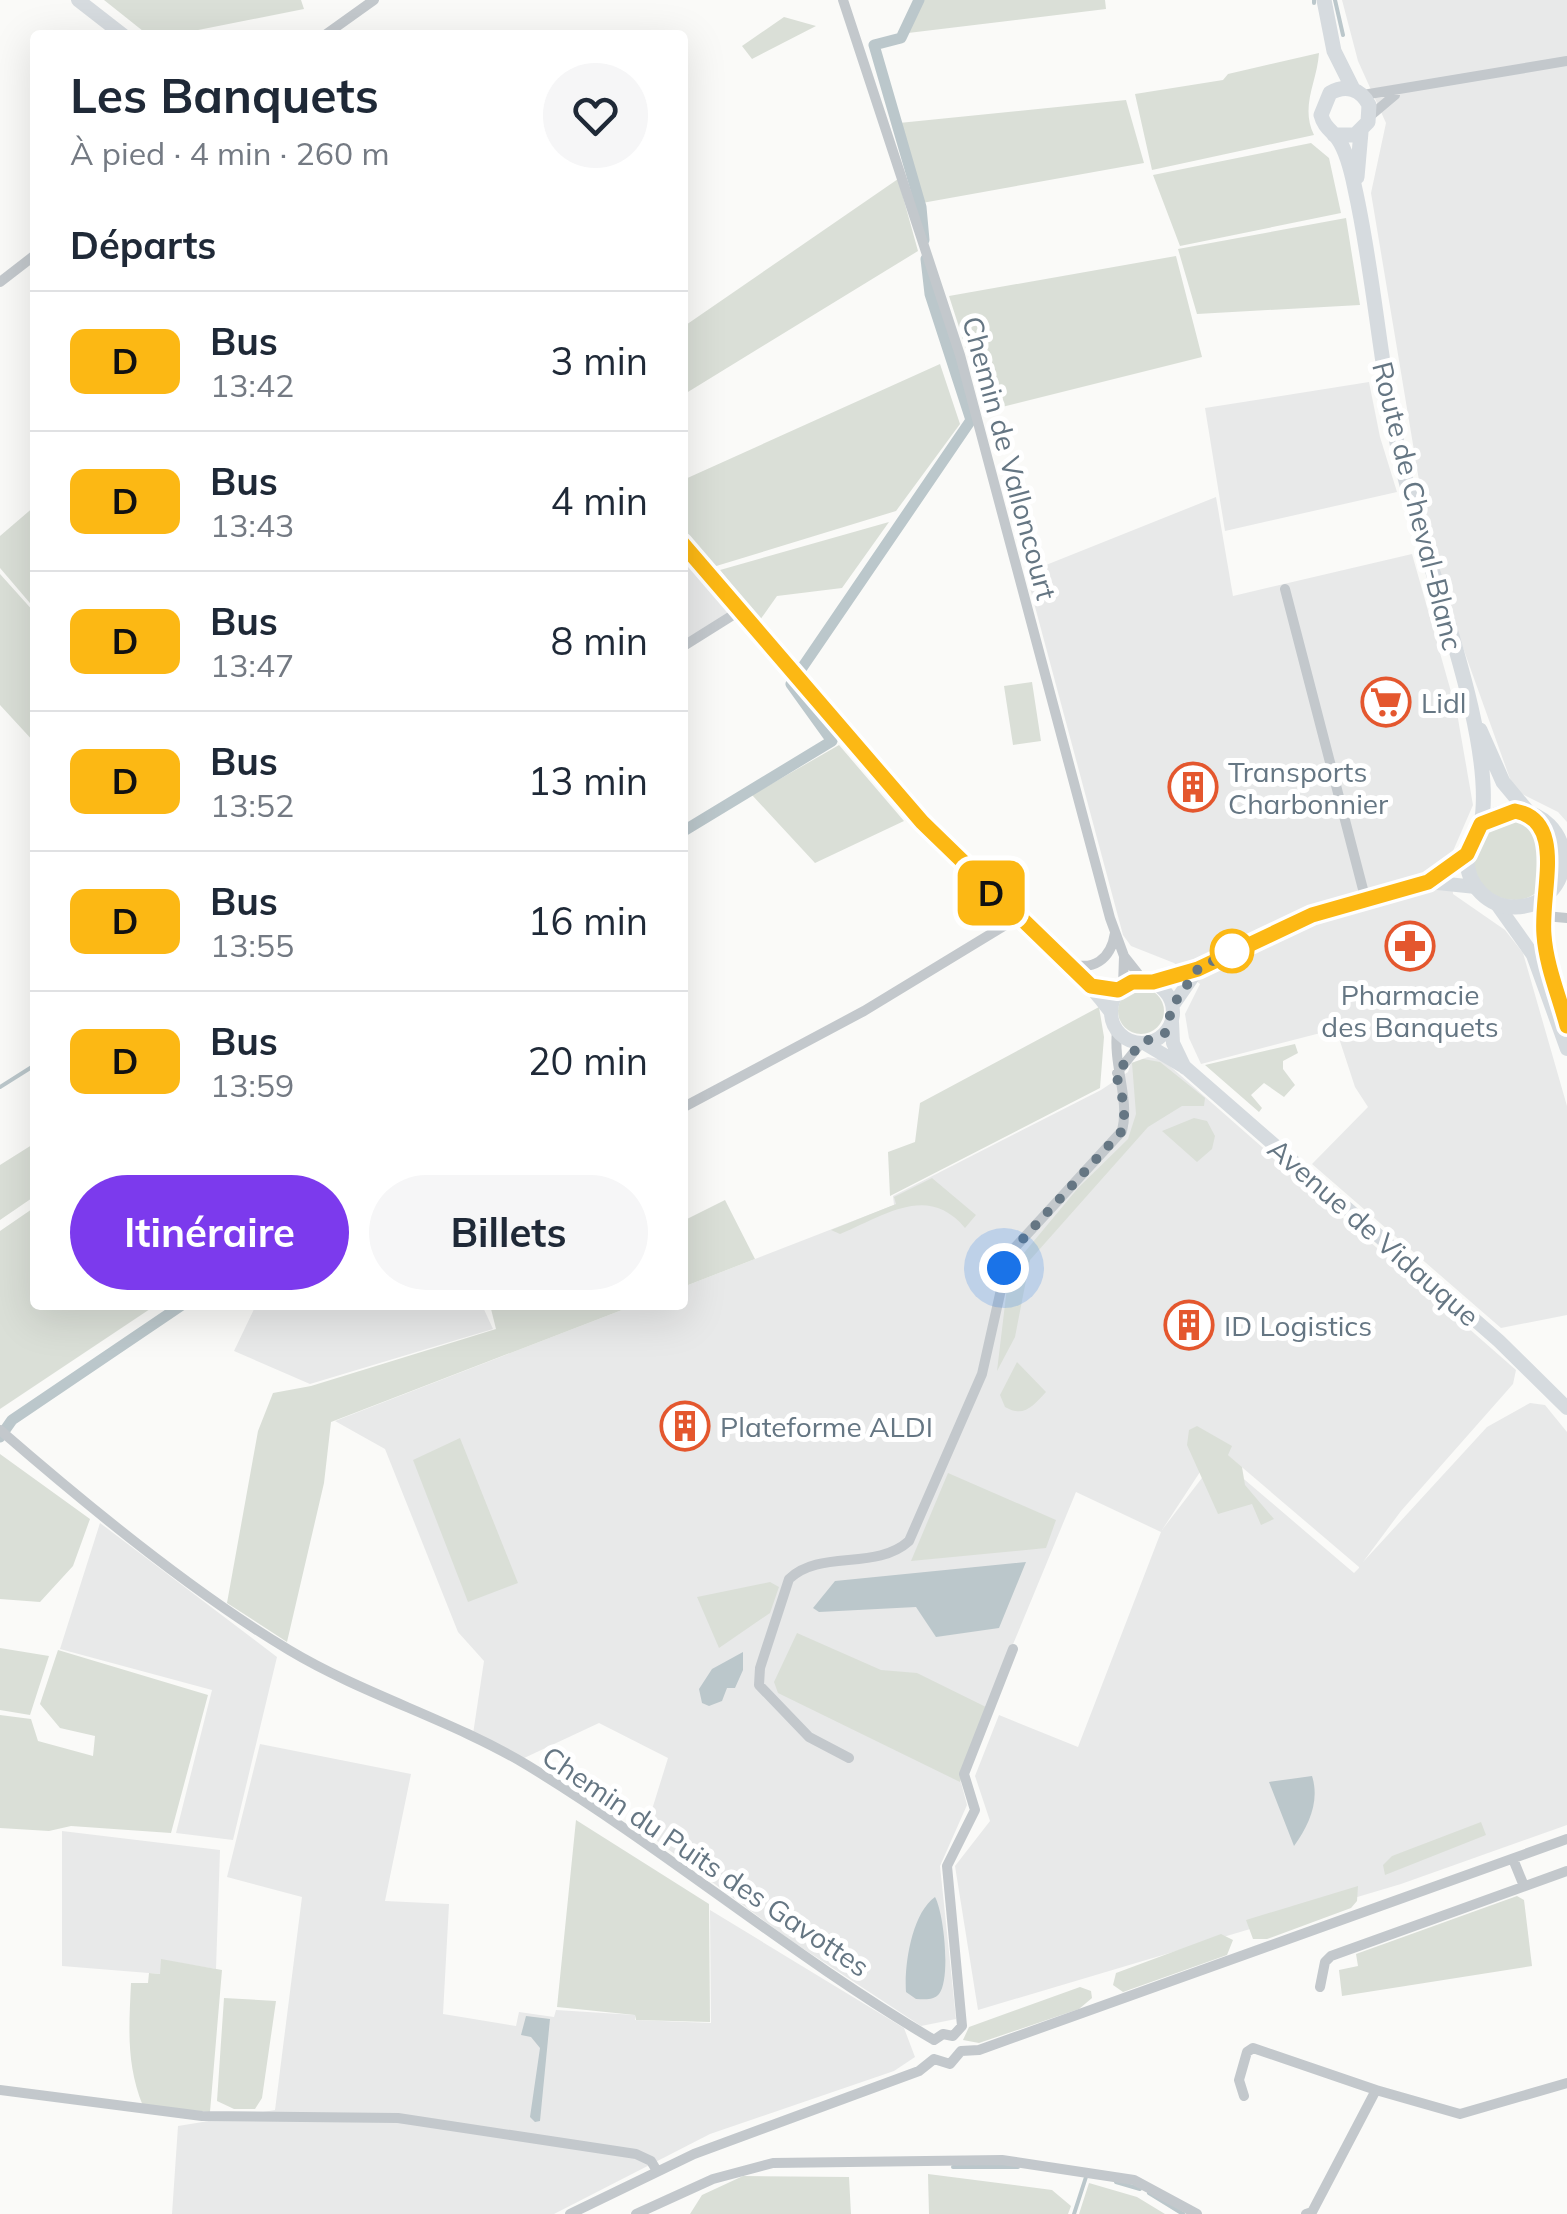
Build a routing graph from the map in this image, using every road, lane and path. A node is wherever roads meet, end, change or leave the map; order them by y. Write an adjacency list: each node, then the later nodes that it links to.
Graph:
1 (78, 0): 5 (street)
2 (374, 0): 6 (street)
3 (843, 0): 36 (street, Chemin de Valloncourt)
4 (1324, 0): 7 (main road)
5 (117, 30)
6 (333, 30)
7 (1334, 51): 9 (main road); 11 (main road)
8 (1567, 60): 10 (street)
9 (1358, 92): 10 (street); 11 (main road); 12 (main road)
10 (1401, 92): 12 (street)
11 (1330, 93): 14 (main road)
12 (1370, 116): 13 (main road)
13 (1361, 132): 14 (main road); 15 (main road, Route de Cheval-Blanc)
14 (1334, 134): 15 (main road, Route de Cheval-Blanc)
15 (1355, 189): 22 (main road, Route de Cheval-Blanc)
16 (30, 259): 17 (street)
17 (0, 282)
18 (688, 550): 20 (street)
19 (1284, 589): 31 (street)
20 (741, 610): 21 (street); 34 (street)
21 (688, 644)
22 (1469, 704): 23 (main road); 24 (main road)
23 (1528, 812): 24 (main road); 25 (main road)
24 (1481, 824): 26 (main road)
25 (1561, 832): 27 (main road)
26 (1467, 854): 28 (street); 29 (main road)
27 (1564, 873): 30 (main road)
28 (1428, 882): 29 (street); 31 (street)
29 (1476, 887): 32 (main road)
30 (1549, 894): 32 (main road); 33 (street)
31 (1365, 897): 39 (street)
32 (1496, 904): 49 (street)
33 (1545, 916): 35 (street); 46 (street)
34 (1017, 918): 38 (street); 52 (street)
35 (1567, 918)
36 (1115, 932): 37 (street, Chemin de Valloncourt); 38 (street)
37 (1124, 956): 40 (street, Chemin de Valloncourt); 42 (street, Chemin de Valloncourt)
38 (1062, 960): 41 (street)
39 (1198, 969): 40 (street); 43 (street)
40 (1148, 981): 42 (street); 43 (street)
41 (1091, 986): 42 (street); 44 (street)
42 (1120, 988): 44 (street)
43 (1173, 1005): 45 (street)
44 (1110, 1011): 47 (street)
45 (1172, 1022): 48 (street); 50 (street)
46 (1567, 1026)
47 (1117, 1031): 48 (street); 51 (street)
48 (1142, 1043): 50 (street, Avenue de Vidauque); 51 (street)
49 (1567, 1050)
50 (1186, 1068): 53 (street, Avenue de Vidauque)
51 (1116, 1074): 56 (street)
52 (688, 1105)
53 (1564, 1403)
54 (0, 1430): 63 (street, Chemin du Puits des Gavottes)
55 (1013, 1649): 62 (street)
56 (850, 1758)
57 (1567, 1840): 58 (street)
58 (1513, 1859): 60 (street); 64 (street)
59 (1567, 1871): 60 (street)
60 (1524, 1886): 61 (street)
61 (1320, 1987)
62 (953, 2036): 63 (street); 64 (street)
63 (934, 2040): 65 (street)
64 (961, 2051): 65 (street)
65 (934, 2060): 70 (street)
66 (1567, 2083): 68 (street)
67 (0, 2090): 70 (street)
68 (1376, 2090): 69 (street); 71 (street)
69 (1244, 2096)
70 (656, 2171): 72 (street)
71 (1309, 2213)
72 (570, 2214)
73 (636, 2214): 74 (street)
74 (1196, 2214)

